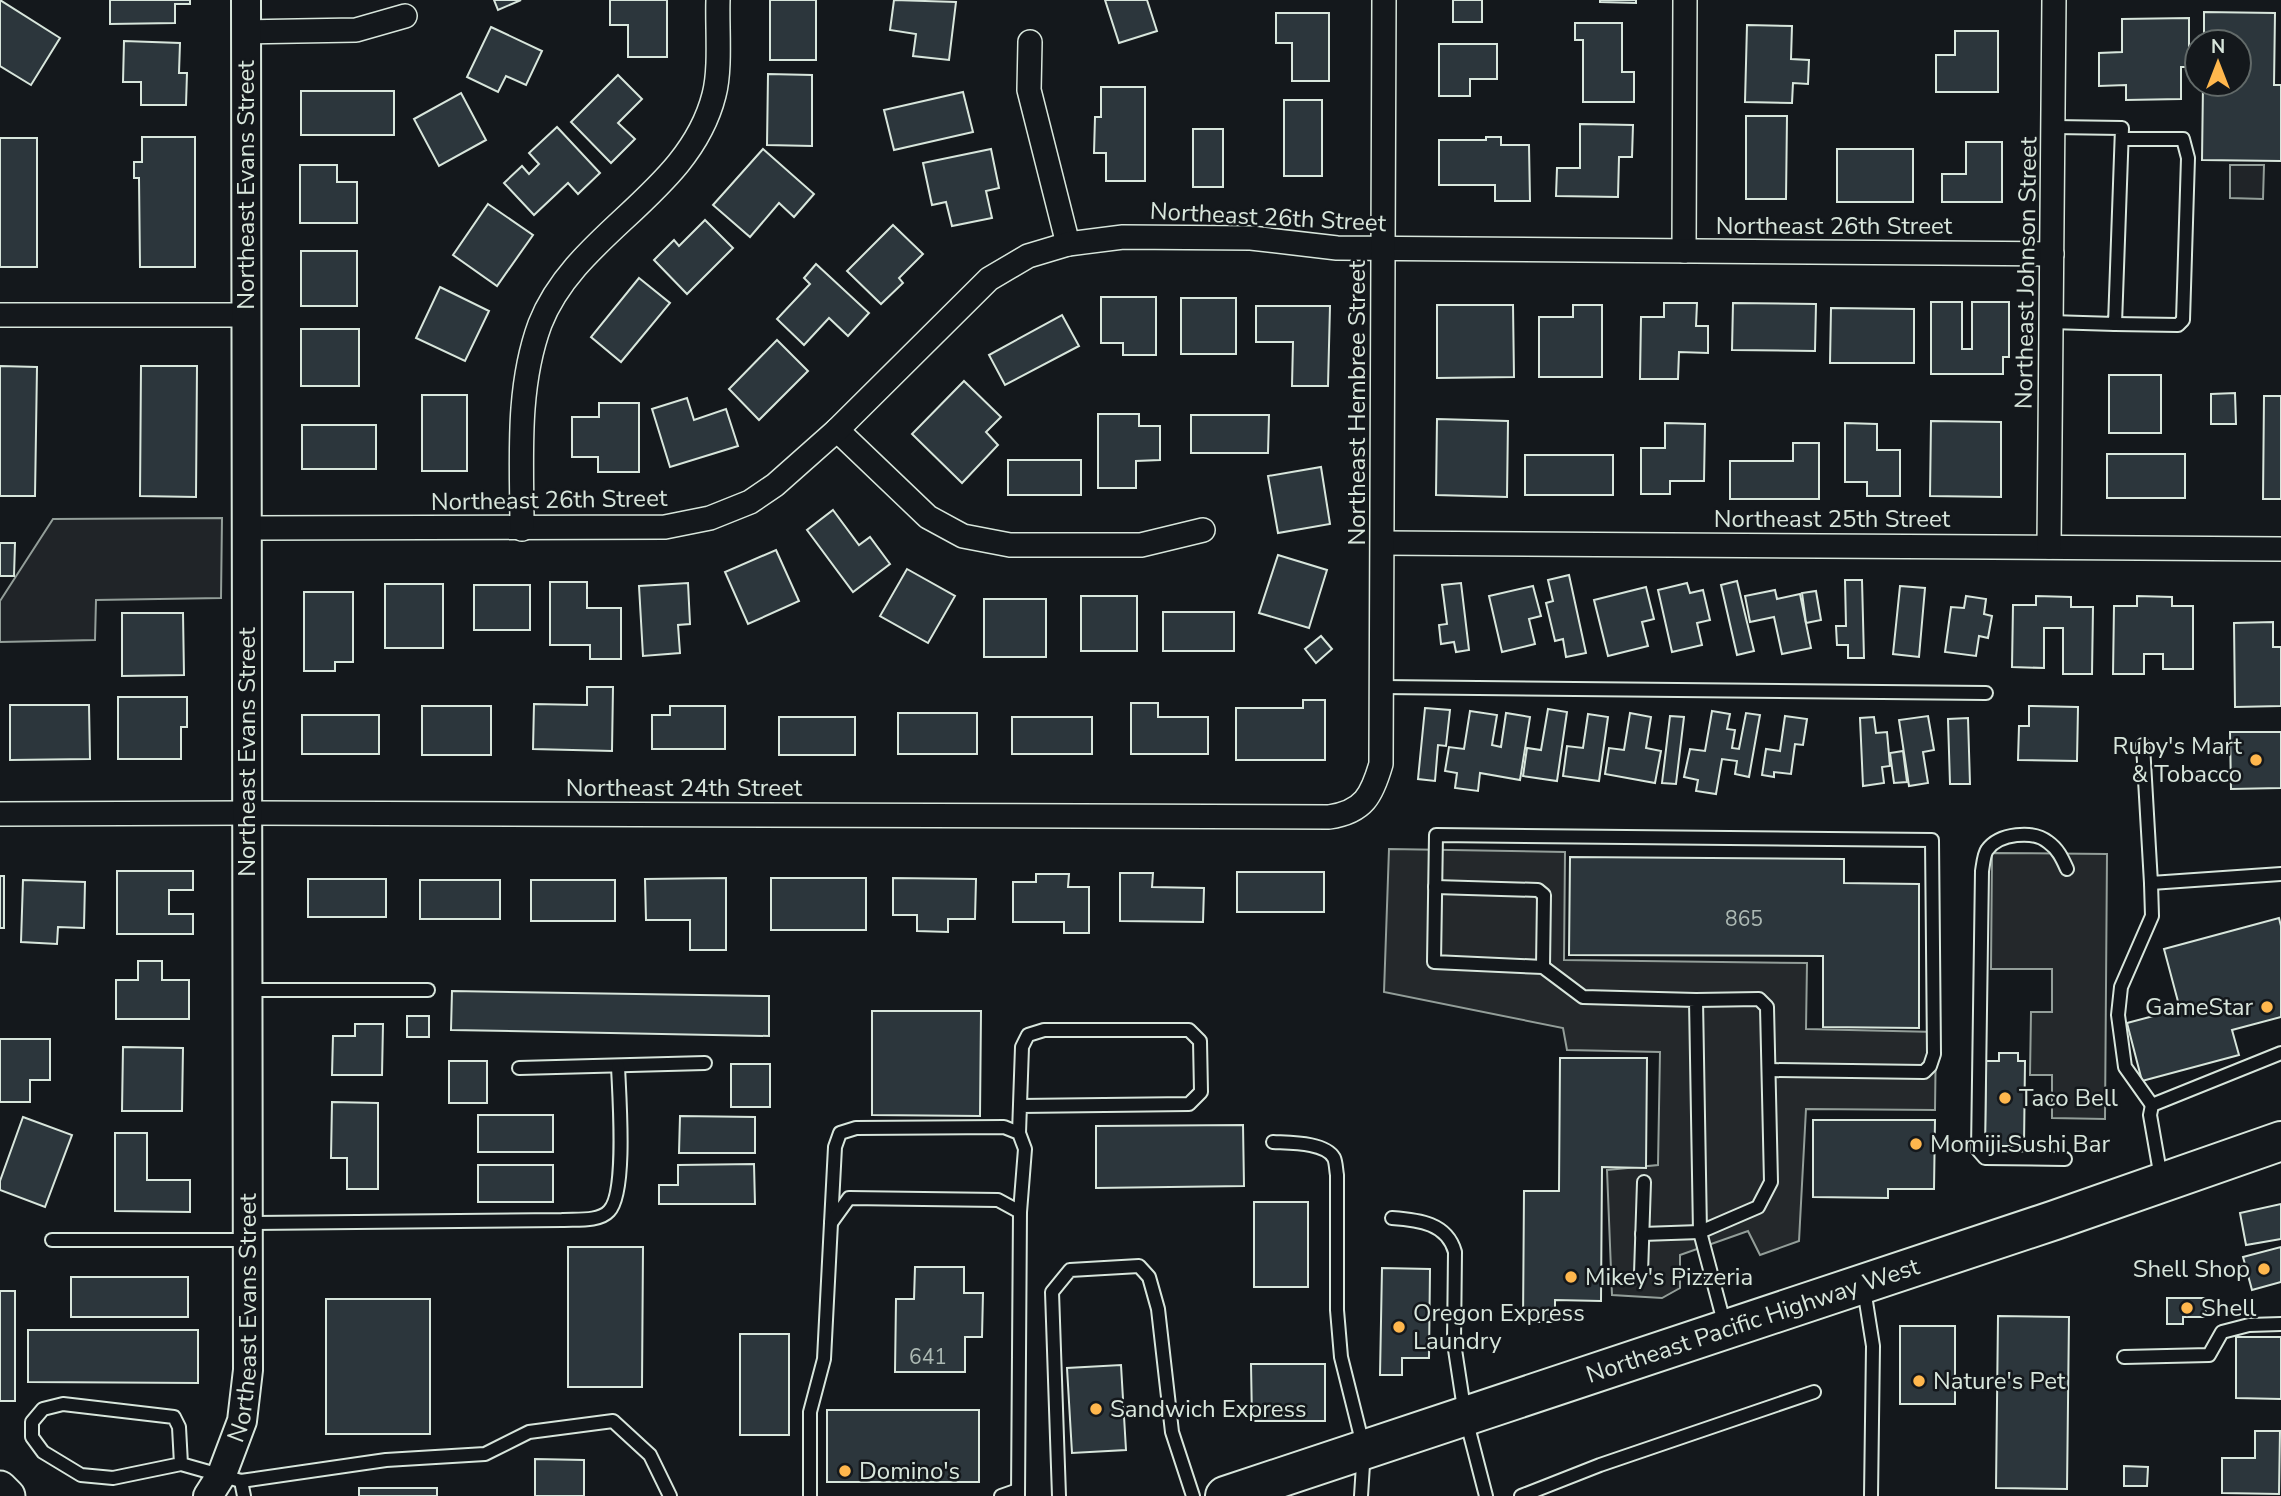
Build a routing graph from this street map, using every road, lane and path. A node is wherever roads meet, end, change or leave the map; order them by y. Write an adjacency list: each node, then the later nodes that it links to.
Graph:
1 (246, 0): 7 (street, Northeast Evans Street)
2 (718, 0): 21 (street)
3 (1384, 0): 12 (street, Northeast Hembree Street)
4 (1685, 0): 13 (street)
5 (2054, 0): 9 (street, Northeast Johnson Street)
6 (405, 16): 7 (street)
7 (246, 32): 16 (street, Northeast Evans Street)
8 (1030, 42): 11 (street)
9 (2054, 127): 10 (lane); 14 (street, Northeast Johnson Street)
10 (2122, 134): 18 (lane); 18 (lane)
11 (1068, 244): 12 (street, Northeast 26th Street); 19 (street, Northeast 26th Street)
12 (1384, 249): 13 (street, Northeast 26th Street); 23 (street, Northeast Hembree Street)
13 (1684, 251): 14 (street, Northeast 26th Street)
14 (2052, 254): 17 (street, Northeast Johnson Street)
15 (0, 315): 16 (street)
16 (247, 315): 20 (street, Northeast Evans Street)
17 (2051, 322): 18 (lane); 24 (street, Northeast Johnson Street)
18 (2115, 324)
19 (837, 430): 21 (street, Northeast 26th Street); 22 (street)
20 (247, 528): 21 (street, Northeast 26th Street); 30 (street, Northeast Evans Street)
21 (522, 529)
22 (1203, 530)
23 (1382, 543): 24 (street, Northeast 25th Street); 26 (street, Northeast Hembree Street)
24 (2049, 547): 25 (street, Northeast 25th Street)
25 (2281, 548)
26 (1382, 687): 27 (lane); 29 (street, Northeast Hembree Street)
27 (1986, 693)
28 (2143, 745): 34 (lane)
29 (1364, 801): 30 (street, Northeast 24th Street)
30 (246, 813): 31 (street, Northeast 24th Street); 38 (street, Northeast Evans Street)
31 (0, 814)
32 (2067, 869): 50 (lane)
33 (2281, 874): 34 (lane)
34 (2151, 883): 45 (lane)
35 (1435, 887): 36 (lane); 36 (lane); 44 (lane)
36 (1543, 967): 39 (lane)
37 (428, 989): 38 (lane)
38 (247, 990): 56 (street, Northeast Evans Street)
39 (1696, 1000): 44 (lane); 57 (lane)
40 (2281, 1054): 45 (lane)
41 (705, 1063): 42 (lane)
42 (618, 1066): 43 (lane); 56 (lane)
43 (519, 1068)
44 (1769, 1070): 57 (lane)
45 (2151, 1104): 52 (lane)
46 (1020, 1106): 46 (lane); 47 (lane)
47 (1019, 1133): 53 (lane); 55 (lane)
48 (1273, 1142): 67 (lane)
49 (2281, 1142): 52 (highway, Northeast Pacific Highway West)
50 (2066, 1159)
51 (1643, 1182): 58 (lane)
52 (2161, 1182): 61 (highway, Northeast Pacific Highway West)
53 (1020, 1212): 55 (lane); 71 (lane)
54 (1392, 1218): 66 (lane)
55 (831, 1223): 75 (lane)
56 (247, 1232): 59 (lane); 69 (street, Northeast Evans Street)
57 (1700, 1232): 58 (lane); 63 (lane)
58 (1642, 1234): 60 (lane)
59 (52, 1240)
60 (1641, 1274)
61 (1863, 1282): 63 (highway, Northeast Pacific Highway West); 83 (lane)
62 (2281, 1325): 64 (lane)
63 (1725, 1328): 66 (highway, Northeast Pacific Highway West)
64 (2124, 1357)
65 (1814, 1392): 82 (lane)
66 (1465, 1415): 67 (highway, Northeast Pacific Highway West); 81 (lane)
67 (1364, 1450): 79 (highway, Northeast Pacific Highway West); 80 (lane)
68 (181, 1464): 68 (lane); 69 (lane)
69 (224, 1483): 73 (lane); 74 (lane)
70 (0, 1488): 72 (main road)
71 (1018, 1493): 76 (lane)
72 (8, 1496)
73 (244, 1496)
74 (670, 1496)
75 (810, 1496)
76 (1001, 1496)
77 (1059, 1496): 78 (lane)
78 (1193, 1496)
79 (1225, 1496)
80 (1361, 1496)
81 (1486, 1496)
82 (1521, 1496)
83 (1871, 1496)

